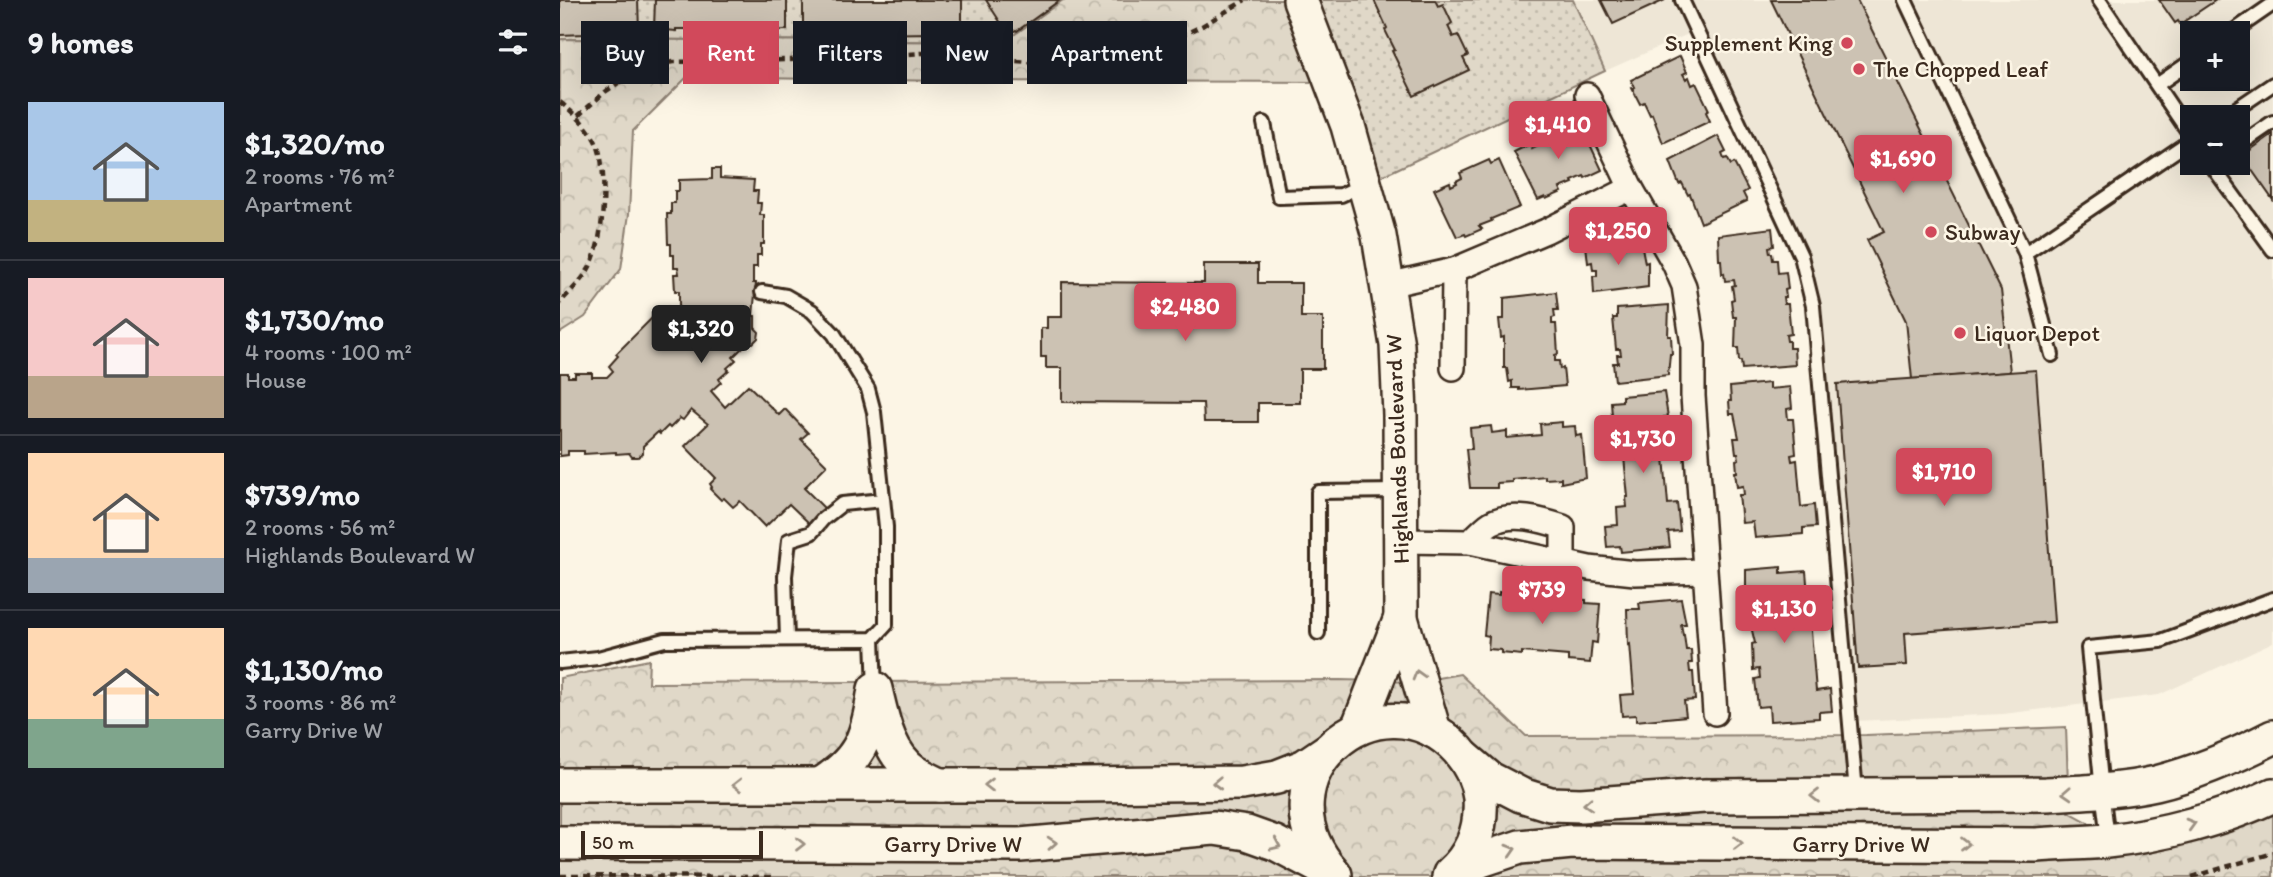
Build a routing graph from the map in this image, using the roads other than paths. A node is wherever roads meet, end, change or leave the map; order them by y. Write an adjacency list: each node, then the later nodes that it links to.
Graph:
1 (1300, 0): 16 (main road, Highlands Boulevard W)
2 (1682, 0): 49 (lane)
3 (1905, 0): 19 (lane)
4 (2099, 0): 9 (lane)
5 (2273, 4): 6 (lane)
6 (2248, 21)
7 (2180, 69): 9 (lane)
8 (2273, 84): 11 (lane)
9 (2157, 85): 19 (lane)
10 (1587, 95): 17 (street)
11 (2242, 105)
12 (2273, 122): 14 (lane)
13 (1264, 123): 16 (lane)
14 (2250, 138)
15 (2220, 175): 18 (lane)
16 (1365, 184): 21 (main road, Highlands Boulevard W)
17 (1631, 188): 20 (street); 30 (street)
18 (2273, 250)
19 (2025, 253): 23 (lane)
20 (1454, 270): 21 (street); 24 (street)
21 (1388, 285): 25 (main road, Highlands Boulevard W)
22 (762, 292): 26 (lane)
23 (2052, 355)
24 (1453, 368)
25 (1400, 491): 27 (main road, Highlands Boulevard W); 33 (lane)
26 (883, 500): 34 (lane); 35 (lane)
27 (1401, 541): 28 (street); 32 (main road, Highlands Boulevard W)
28 (1470, 542): 29 (street); 29 (street)
29 (1563, 563): 30 (street)
30 (1704, 571): 38 (street)
31 (2273, 599): 47 (lane)
32 (1401, 618): 39 (main road, Highlands Boulevard W); 40 (main road, Highlands Boulevard W, one-way to 32)
33 (1318, 632)
34 (788, 639): 35 (lane); 36 (lane)
35 (873, 639): 37 (lane)
36 (560, 662)
37 (874, 689): 45 (main road); 46 (main road)
38 (1715, 713)
39 (1358, 728): 40 (main road); 42 (main road)
40 (1434, 732): 43 (main road, Garry Drive W)
41 (2273, 737): 47 (main road, Garry Drive W)
42 (1327, 751): 46 (main road, one-way to 46); 52 (main road)
43 (1464, 757): 49 (main road, Garry Drive W, one-way to 43); 53 (main road)
44 (560, 785): 45 (main road, one-way to 44)
45 (820, 785): 46 (main road)
46 (940, 785)
47 (2102, 791): 49 (main road, Garry Drive W, one-way to 49); 50 (lane)
48 (2273, 795): 50 (main road, Garry Drive W, one-way to 48)
49 (1857, 796)
50 (2109, 841): 53 (main road, Garry Drive W, one-way to 50)
51 (560, 843): 52 (main road, Garry Drive W, one-way to 52)
52 (1337, 876)
53 (1448, 877)

